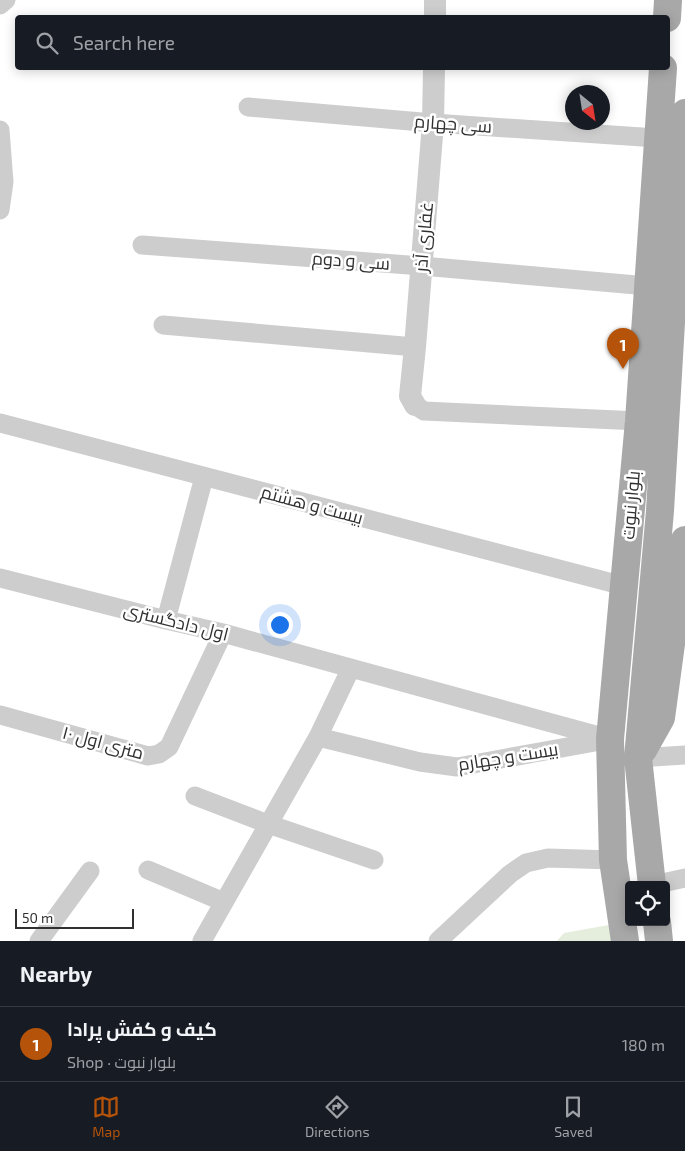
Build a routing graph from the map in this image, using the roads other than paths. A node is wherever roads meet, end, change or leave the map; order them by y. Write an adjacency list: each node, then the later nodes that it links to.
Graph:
1 (6, 0): 5 (street)
2 (435, 0): 6 (street)
3 (670, 0): 4 (main road); 7 (main road)
4 (685, 2)
5 (0, 5)
6 (435, 15)
7 (668, 15)
8 (434, 70): 12 (street, غفاری آذر)
9 (663, 70): 14 (main road, بلوار نبوت)
10 (248, 107): 12 (street, سی چهارم)
11 (685, 113): 18 (main road, بلوار نبوت)
12 (433, 123): 14 (street, سی چهارم); 17 (street, غفاری آذر)
13 (0, 130): 15 (street)
14 (657, 138): 18 (main road, بلوار نبوت)
15 (0, 210)
16 (142, 245): 17 (street, سی و دوم)
17 (422, 266): 18 (street, سی و دوم); 20 (street, غفاری آذر)
18 (661, 287): 22 (main road, بلوار نبوت); 36 (main road, بلوار نبوت)
19 (163, 325): 20 (street)
20 (415, 347): 21 (street, غفاری آذر)
21 (415, 405): 22 (street)
22 (639, 422): 28 (main road, بلوار نبوت)
23 (0, 423): 24 (street, بیست و هشتم)
24 (204, 477): 28 (street, بیست و هشتم); 29 (street)
25 (685, 540): 27 (main road)
26 (0, 578): 29 (street, اول دادگستری)
27 (683, 580): 36 (main road)
28 (624, 586): 34 (main road, بلوار نبوت)
29 (166, 620): 30 (street, اول دادگستری)
30 (223, 633): 31 (street, اول دادگستری); 32 (street, ۱۰ متری اول)
31 (351, 668): 33 (street); 34 (street, اول دادگستری)
32 (0, 715)
33 (318, 737): 34 (street, بیست و چهارم); 38 (street)
34 (610, 739): 40 (main road, بلوار نبوت)
35 (685, 756): 36 (street)
36 (638, 758): 44 (main road, بلوار نبوت)
37 (195, 796): 38 (street)
38 (268, 824): 39 (street); 46 (street)
39 (374, 860)
40 (614, 860): 50 (street); 51 (main road, بلوار نبوت)
41 (148, 870): 46 (street)
42 (90, 872): 48 (street)
43 (685, 878): 45 (street)
44 (653, 881)
45 (670, 881)
46 (224, 902): 49 (street)
47 (657, 926): 52 (main road)
48 (39, 941)
49 (202, 941)
50 (438, 941)
51 (624, 941)
52 (659, 941)

